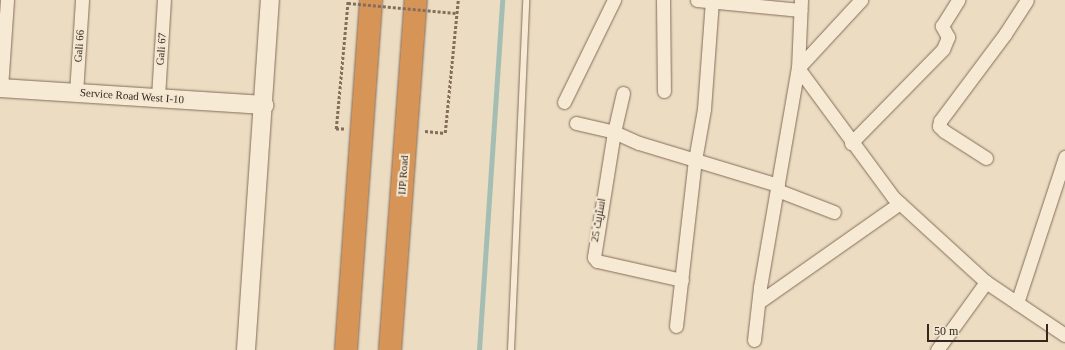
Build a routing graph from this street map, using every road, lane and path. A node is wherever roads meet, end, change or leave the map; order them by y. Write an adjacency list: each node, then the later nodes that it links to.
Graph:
1 (7, 0): 20 (street)
2 (82, 0): 22 (street, Gali 66)
3 (164, 0): 24 (street, Gali 67)
4 (270, 0): 26 (main road)
5 (371, 0): 46 (highway)
6 (416, 0): 47 (highway, IJP Road)
7 (458, 0): 18 (path)
8 (526, 0): 48 (lane)
9 (614, 0): 25 (street)
10 (663, 0): 21 (street)
11 (697, 0): 16 (street)
12 (862, 0): 19 (street)
13 (958, 0): 31 (street)
14 (1027, 0): 33 (street)
15 (348, 1): 18 (path, bridge); 28 (path)
16 (712, 1): 17 (street); 34 (street)
17 (801, 5): 19 (street)
18 (456, 13): 30 (path)
19 (798, 68): 31 (street); 35 (street)
20 (0, 88): 22 (main road, Service Road West I-10)
21 (664, 91)
22 (76, 92): 24 (main road, Service Road West I-10)
23 (623, 92): 29 (street, اسٹریٹ 25)
24 (158, 97): 26 (main road, Service Road West I-10)
25 (564, 102)
26 (264, 105): 45 (main road)
27 (576, 123): 29 (street)
28 (336, 129)
29 (614, 132): 34 (street); 38 (street, اسٹریٹ 25)
30 (445, 133)
31 (851, 143): 36 (street)
32 (1065, 157): 41 (street)
33 (986, 158)
34 (695, 160): 35 (street); 38 (street)
35 (778, 188): 37 (street); 40 (street)
36 (900, 203): 39 (street); 40 (street)
37 (834, 212)
38 (682, 280): 42 (street)
39 (986, 282): 41 (street); 49 (street)
40 (758, 302): 44 (street)
41 (1017, 304): 43 (street)
42 (676, 326)
43 (1065, 335)
44 (754, 340)
45 (246, 350)
46 (346, 350)
47 (390, 350)
48 (511, 350)
49 (937, 350)

